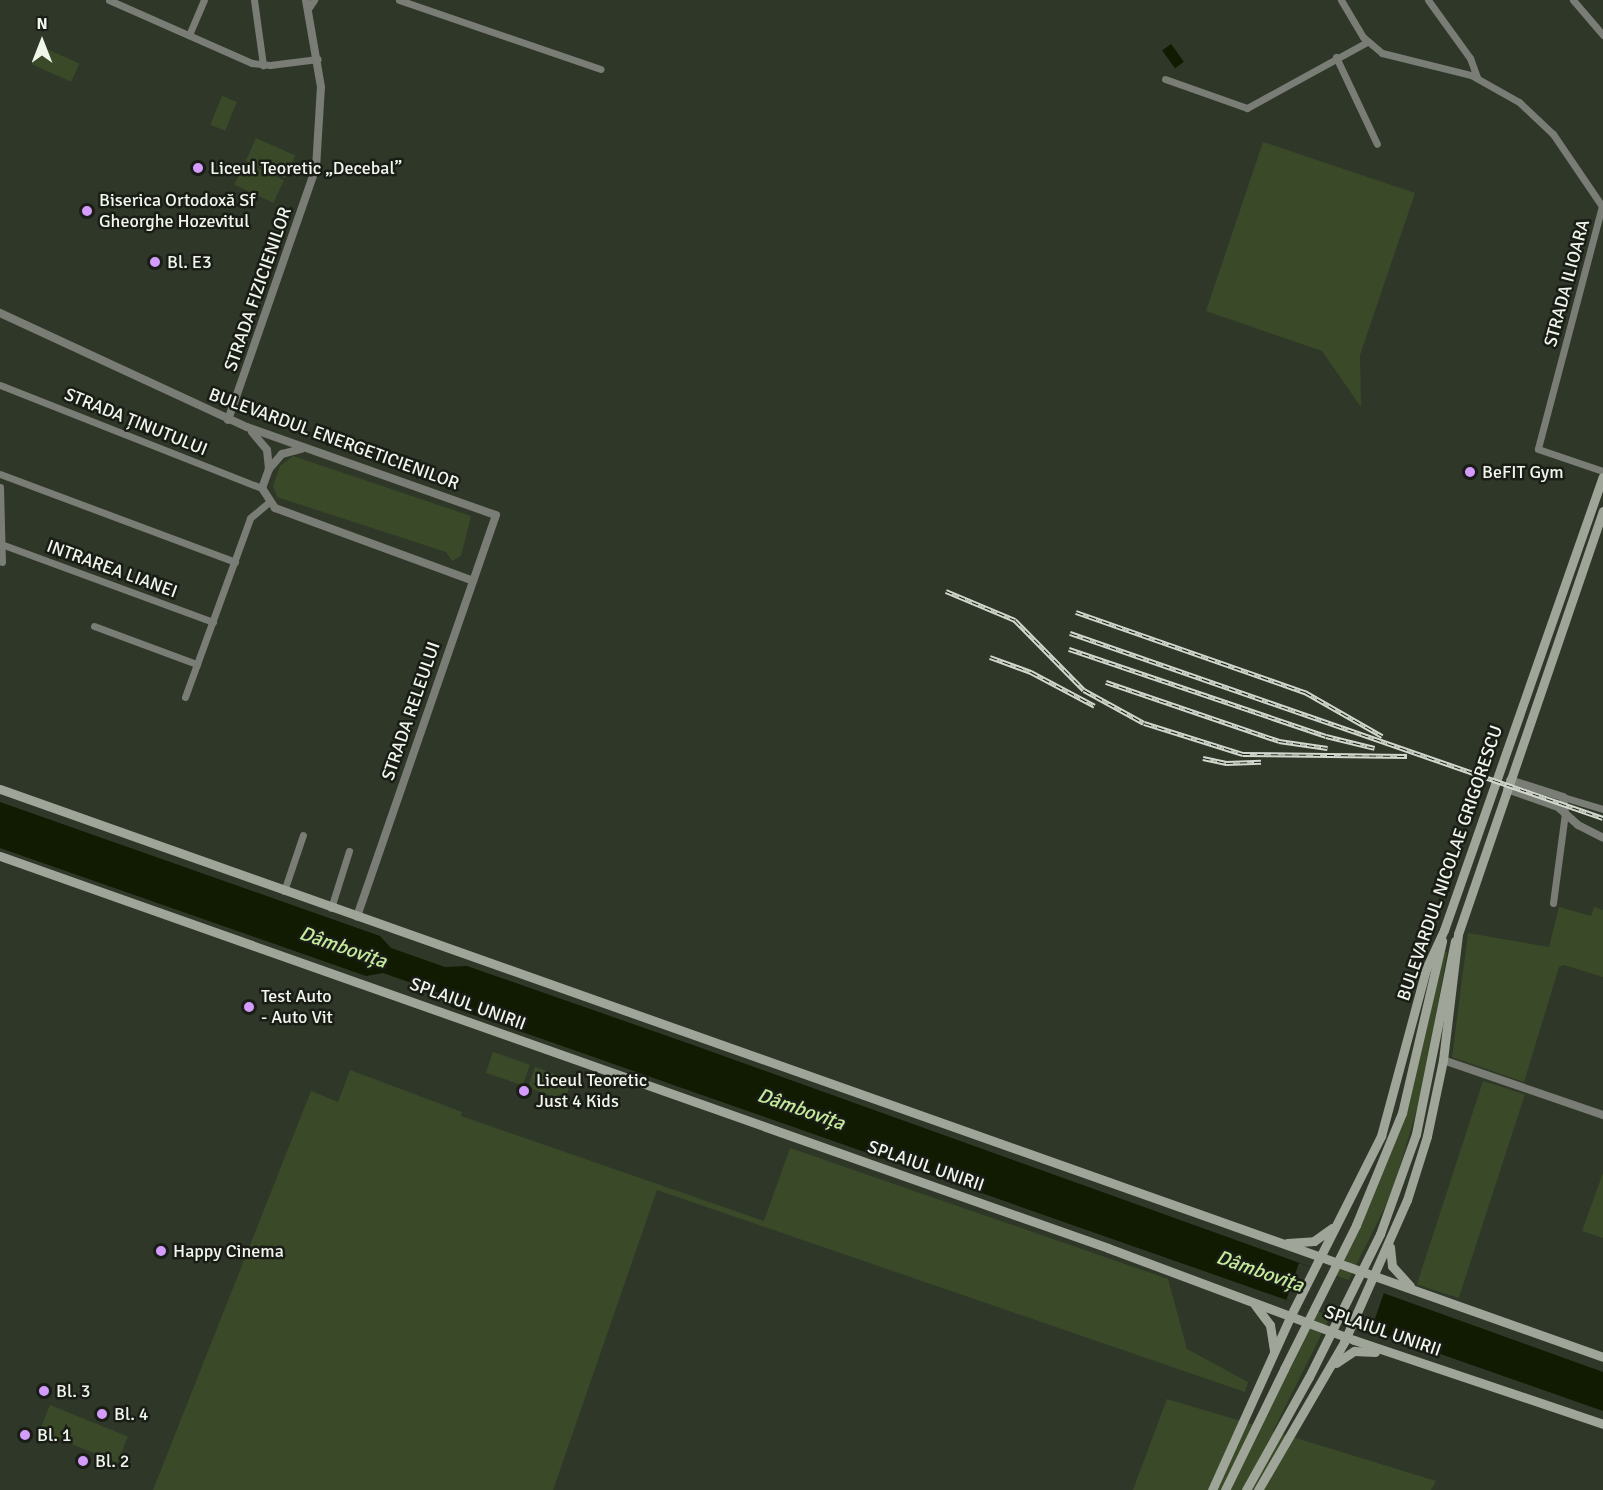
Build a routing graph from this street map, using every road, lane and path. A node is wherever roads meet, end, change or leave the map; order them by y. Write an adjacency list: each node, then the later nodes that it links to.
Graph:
1 (109, 0): 10 (street)
2 (204, 0): 10 (street)
3 (254, 0): 15 (street)
4 (314, 0): 9 (street)
5 (399, 0): 16 (street)
6 (1341, 0): 12 (street, STRADA ILIOARA)
7 (1428, 0): 17 (street)
8 (1573, 0): 11 (street)
9 (307, 4): 14 (street, STRADA FIZICIENILOR)
10 (189, 35): 15 (street)
11 (1603, 35)
12 (1367, 42): 13 (street); 17 (street, STRADA ILIOARA)
13 (1336, 57): 18 (street); 19 (street)
14 (318, 58): 15 (street); 23 (street, STRADA FIZICIENILOR)
15 (267, 65)
16 (600, 69)
17 (1477, 77): 20 (street, STRADA ILIOARA)
18 (1165, 79)
19 (1377, 144)
20 (1603, 206): 27 (street, STRADA ILIOARA)
21 (0, 313): 23 (street, BULEVARDUL ENERGETICIENILOR)
22 (0, 385): 31 (street, STRADA ȚINUTULUI)
23 (228, 420): 24 (street, BULEVARDUL ENERGETICIENILOR)
24 (247, 427): 25 (street, BULEVARDUL ENERGETICIENILOR); 26 (street)
25 (305, 449): 26 (street); 35 (street, BULEVARDUL ENERGETICIENILOR)
26 (269, 469): 31 (street)
27 (1603, 471)
28 (0, 474): 38 (street)
29 (1603, 477): 57 (main road, BULEVARDUL NICOLAE GRIGORESCU)
30 (0, 487): 33 (street)
31 (262, 488): 32 (street)
32 (269, 502): 38 (street); 39 (street)
33 (0, 509): 36 (street)
34 (1603, 511): 44 (main road, BULEVARDUL NICOLAE GRIGORESCU)
35 (496, 515): 39 (street, STRADA RELEULUI)
36 (1, 544): 37 (street); 40 (street, INTRAREA LIANEI)
37 (2, 562)
38 (235, 562): 40 (street)
39 (473, 580): 56 (street, STRADA RELEULUI)
40 (213, 622): 42 (street)
41 (94, 626): 42 (street)
42 (197, 664): 43 (street)
43 (185, 697)
44 (1508, 784): 46 (street); 48 (street); 58 (main road, BULEVARDUL NICOLAE GRIGORESCU)
45 (0, 789): 53 (main road)
46 (1563, 797): 47 (street); 48 (street)
47 (1603, 809)
48 (1565, 813): 50 (street); 54 (street)
49 (303, 835): 53 (street)
50 (1603, 838)
51 (349, 851): 55 (street)
52 (0, 856): 67 (main road, SPLAIUL UNIRII)
53 (284, 891): 55 (main road)
54 (1553, 903)
55 (331, 908): 56 (main road)
56 (357, 917): 62 (main road)
57 (1444, 930): 61 (main road, BULEVARDUL NICOLAE GRIGORESCU); 76 (main road, bridge)
58 (1458, 933): 59 (main road, BULEVARDUL NICOLAE GRIGORESCU); 77 (main road, bridge)
59 (1443, 1060): 60 (street); 63 (main road, BULEVARDUL NICOLAE GRIGORESCU)
60 (1603, 1115)
61 (1341, 1217): 62 (main road); 64 (main road, BULEVARDUL NICOLAE GRIGORESCU)
62 (1281, 1243): 64 (main road)
63 (1390, 1243): 65 (main road, BULEVARDUL NICOLAE GRIGORESCU); 66 (main road)
64 (1320, 1256): 65 (main road); 68 (main road, BULEVARDUL NICOLAE GRIGORESCU)
65 (1376, 1276): 66 (main road); 69 (main road, BULEVARDUL NICOLAE GRIGORESCU)
66 (1414, 1289): 72 (main road)
67 (1253, 1302): 68 (main road, SPLAIUL UNIRII); 70 (main road)
68 (1290, 1317): 69 (main road, SPLAIUL UNIRII); 70 (main road, BULEVARDUL NICOLAE GRIGORESCU)
69 (1347, 1337): 71 (main road, SPLAIUL UNIRII); 73 (main road, BULEVARDUL NICOLAE GRIGORESCU)
70 (1274, 1353): 75 (main road, BULEVARDUL NICOLAE GRIGORESCU)
71 (1401, 1356): 73 (main road); 74 (main road, SPLAIUL UNIRII)
72 (1603, 1357)
73 (1328, 1372): 78 (main road, BULEVARDUL NICOLAE GRIGORESCU)
74 (1603, 1424)
75 (1212, 1490)
76 (1225, 1490)
77 (1246, 1490)
78 (1258, 1490)

